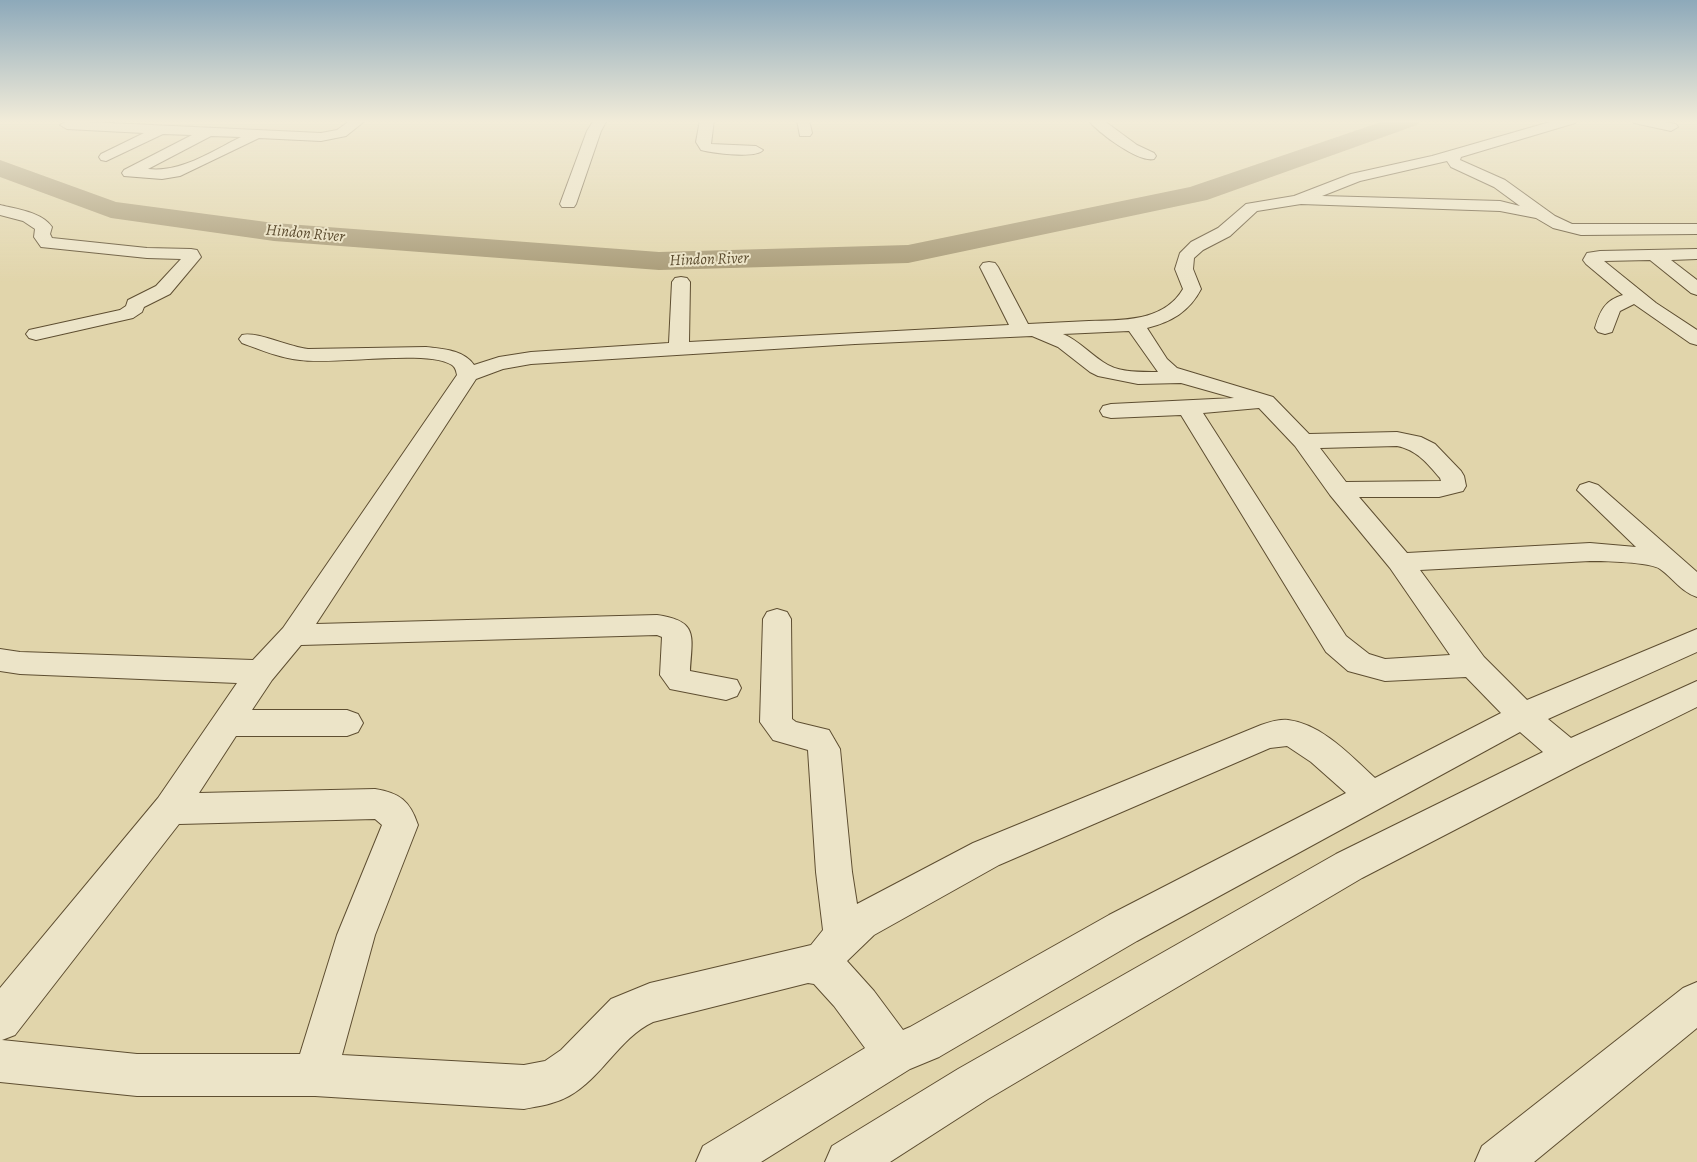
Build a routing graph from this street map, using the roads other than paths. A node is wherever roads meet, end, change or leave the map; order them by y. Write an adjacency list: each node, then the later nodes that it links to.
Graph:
1 (125, 174): 6 (street)
2 (579, 174): 11 (street)
3 (1370, 174): 10 (street)
4 (1393, 174): 7 (street)
5 (1479, 174): 9 (street)
6 (118, 178)
7 (1405, 182)
8 (1477, 189): 9 (street)
9 (1516, 196): 13 (street)
10 (1296, 200): 13 (street); 21 (street)
11 (568, 204)
12 (0, 210): 24 (street)
13 (1541, 216): 14 (street)
14 (1697, 229)
15 (1697, 254): 16 (street)
16 (1654, 255): 19 (street); 20 (street)
17 (989, 267): 23 (street)
18 (681, 282): 27 (street)
19 (1697, 289)
20 (1637, 297): 22 (street); 26 (street)
21 (1135, 325): 23 (street); 29 (street)
22 (1604, 328)
23 (1027, 330): 27 (street); 29 (street)
24 (36, 334)
25 (249, 339): 28 (street)
26 (1697, 339)
27 (679, 348): 28 (street)
28 (468, 375): 40 (street)
29 (1182, 377): 30 (street)
30 (1265, 402): 31 (street); 33 (street)
31 (1188, 408): 32 (street); 43 (street)
32 (1111, 411)
33 (1303, 441): 34 (street); 34 (street)
34 (1339, 490): 37 (street)
35 (1589, 490): 36 (street)
36 (1665, 559): 37 (street); 38 (street)
37 (1400, 562): 43 (street)
38 (1697, 587)
39 (777, 619): 53 (street)
40 (292, 635): 44 (street); 45 (street)
41 (1697, 640): 47 (street)
42 (0, 660): 44 (street)
43 (1474, 665): 47 (street)
44 (261, 672): 48 (street)
45 (726, 688)
46 (1697, 693): 50 (street)
47 (1524, 716): 50 (street); 51 (street)
48 (228, 723): 49 (street); 52 (street)
49 (347, 723)
50 (1568, 755): 60 (street)
51 (1373, 796): 53 (street); 56 (street)
52 (170, 809): 54 (street); 58 (street)
53 (832, 950): 56 (street); 58 (street)
54 (7, 1002)
55 (1697, 1002): 61 (street)
56 (895, 1054): 59 (street)
57 (0, 1061): 58 (street)
58 (315, 1076)
59 (719, 1162)
60 (848, 1162)
61 (1498, 1162)

